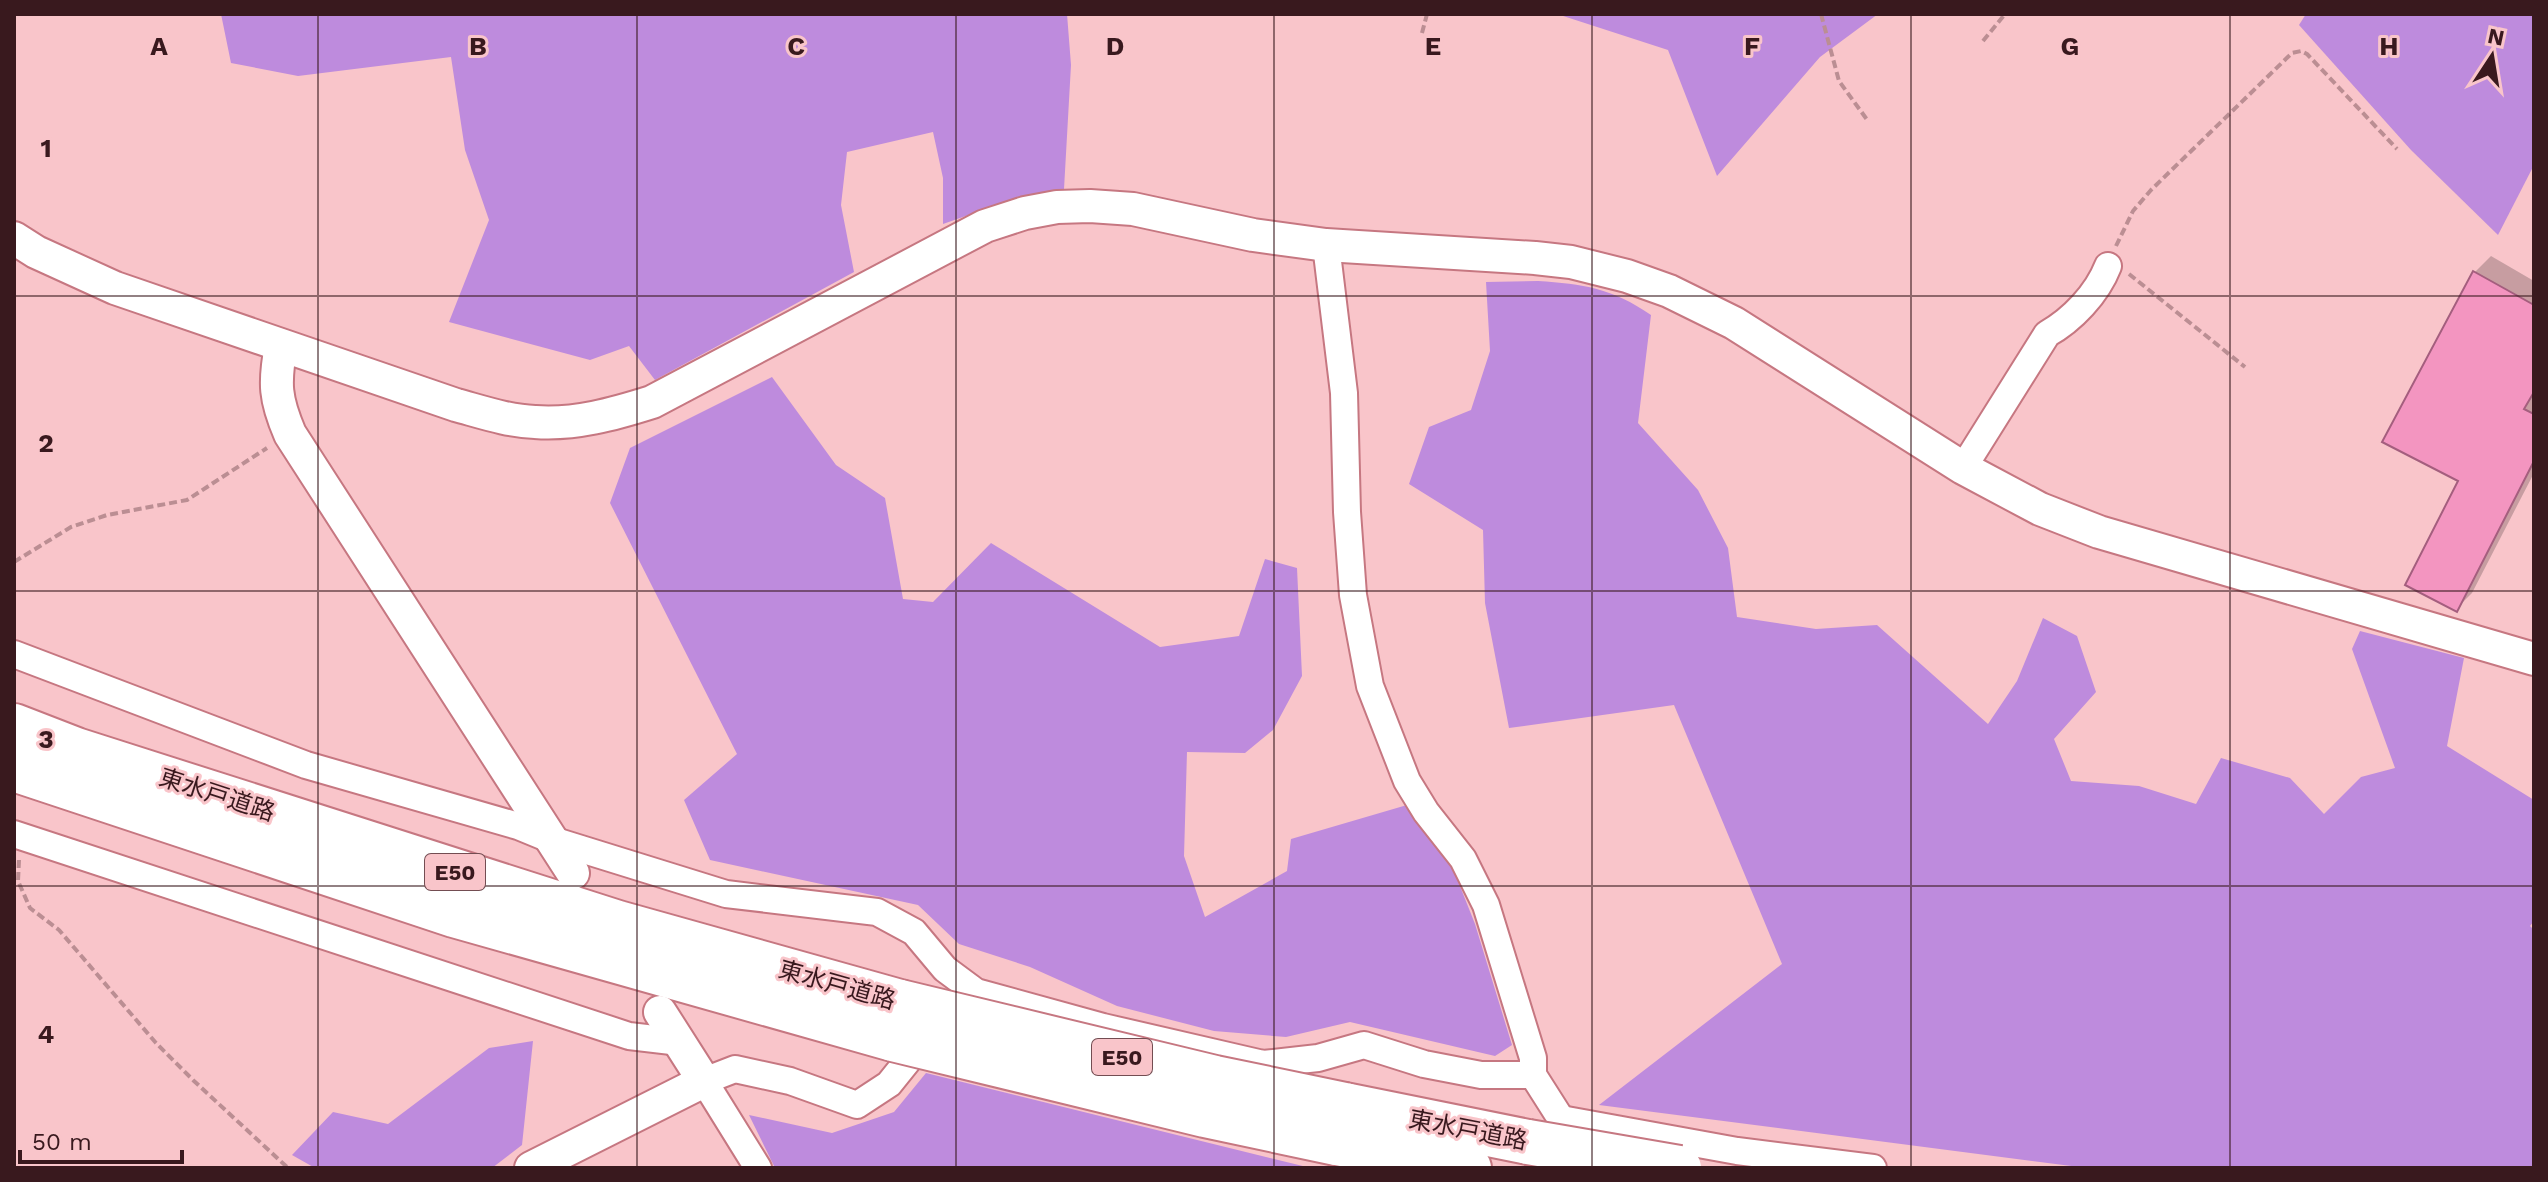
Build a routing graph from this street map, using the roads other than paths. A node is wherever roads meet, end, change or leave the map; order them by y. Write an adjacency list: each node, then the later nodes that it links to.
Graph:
1 (14, 238): 4 (street)
2 (1326, 245): 4 (street); 5 (street); 17 (street)
3 (2108, 266): 5 (street)
4 (281, 346): 11 (street)
5 (1963, 468): 7 (street)
6 (14, 654): 11 (street)
7 (2534, 659)
8 (14, 726): 15 (highway, 東水戸道路 / E50)
9 (14, 769): 15 (highway, 東水戸道路 / E50)
10 (19, 836): 16 (street)
11 (552, 840): 12 (street); 13 (street)
12 (573, 873)
13 (945, 969): 17 (street); 18 (street)
14 (660, 1012): 16 (street)
15 (896, 1021): 19 (highway, 東水戸道路 / E50, bridge)
16 (680, 1042): 18 (street)
17 (1533, 1075): 20 (street)
18 (704, 1081): 21 (street); 22 (street)
19 (1340, 1124): 20 (highway, 東水戸道路 / E50); 23 (highway, 東水戸道路 / E50)
20 (1544, 1131): 24 (street); 25 (highway, 東水戸道路 / E50, bridge); 26 (street)
21 (531, 1168)
22 (758, 1168)
23 (1469, 1168)
24 (1583, 1168)
25 (1679, 1168)
26 (1873, 1168)

